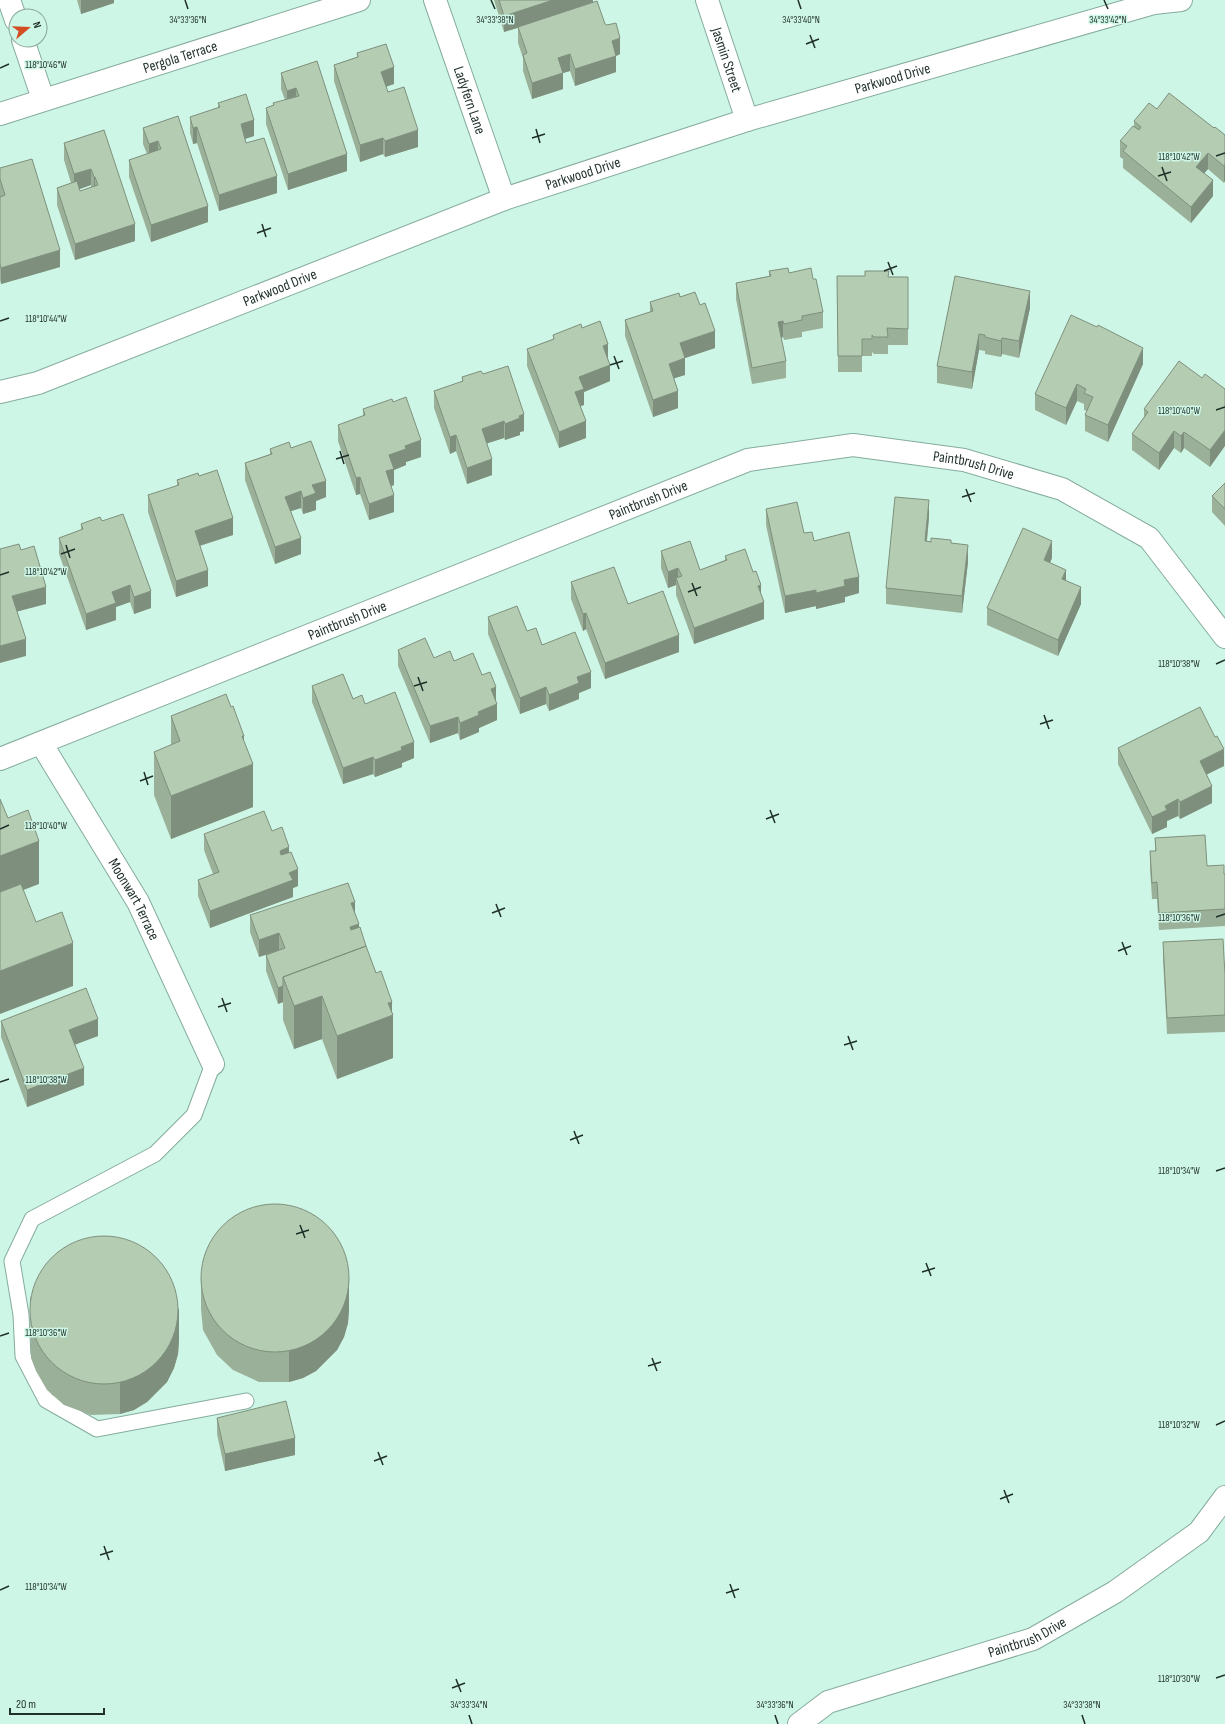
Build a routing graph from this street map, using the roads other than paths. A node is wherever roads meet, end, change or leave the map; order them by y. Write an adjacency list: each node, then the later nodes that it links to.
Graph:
1 (359, 0): 6 (street, Pergola Terrace)
2 (435, 0): 9 (street, Ladyfern Lane)
3 (707, 0): 8 (street, Jasmin Street)
4 (1181, 0): 8 (street, Parkwood Drive)
5 (26, 48): 6 (street)
6 (43, 99): 7 (street, Pergola Terrace)
7 (0, 114)
8 (747, 120): 9 (street, Parkwood Drive)
9 (504, 199): 10 (street, Parkwood Drive)
10 (0, 392)
11 (1225, 637): 12 (street, Paintbrush Drive)
12 (42, 743): 13 (street, Paintbrush Drive); 14 (street, Moonwart Terrace)
13 (0, 759)
14 (213, 1064): 15 (lane)
15 (246, 1401)
16 (1225, 1497): 17 (street, Paintbrush Drive)
17 (798, 1724)

